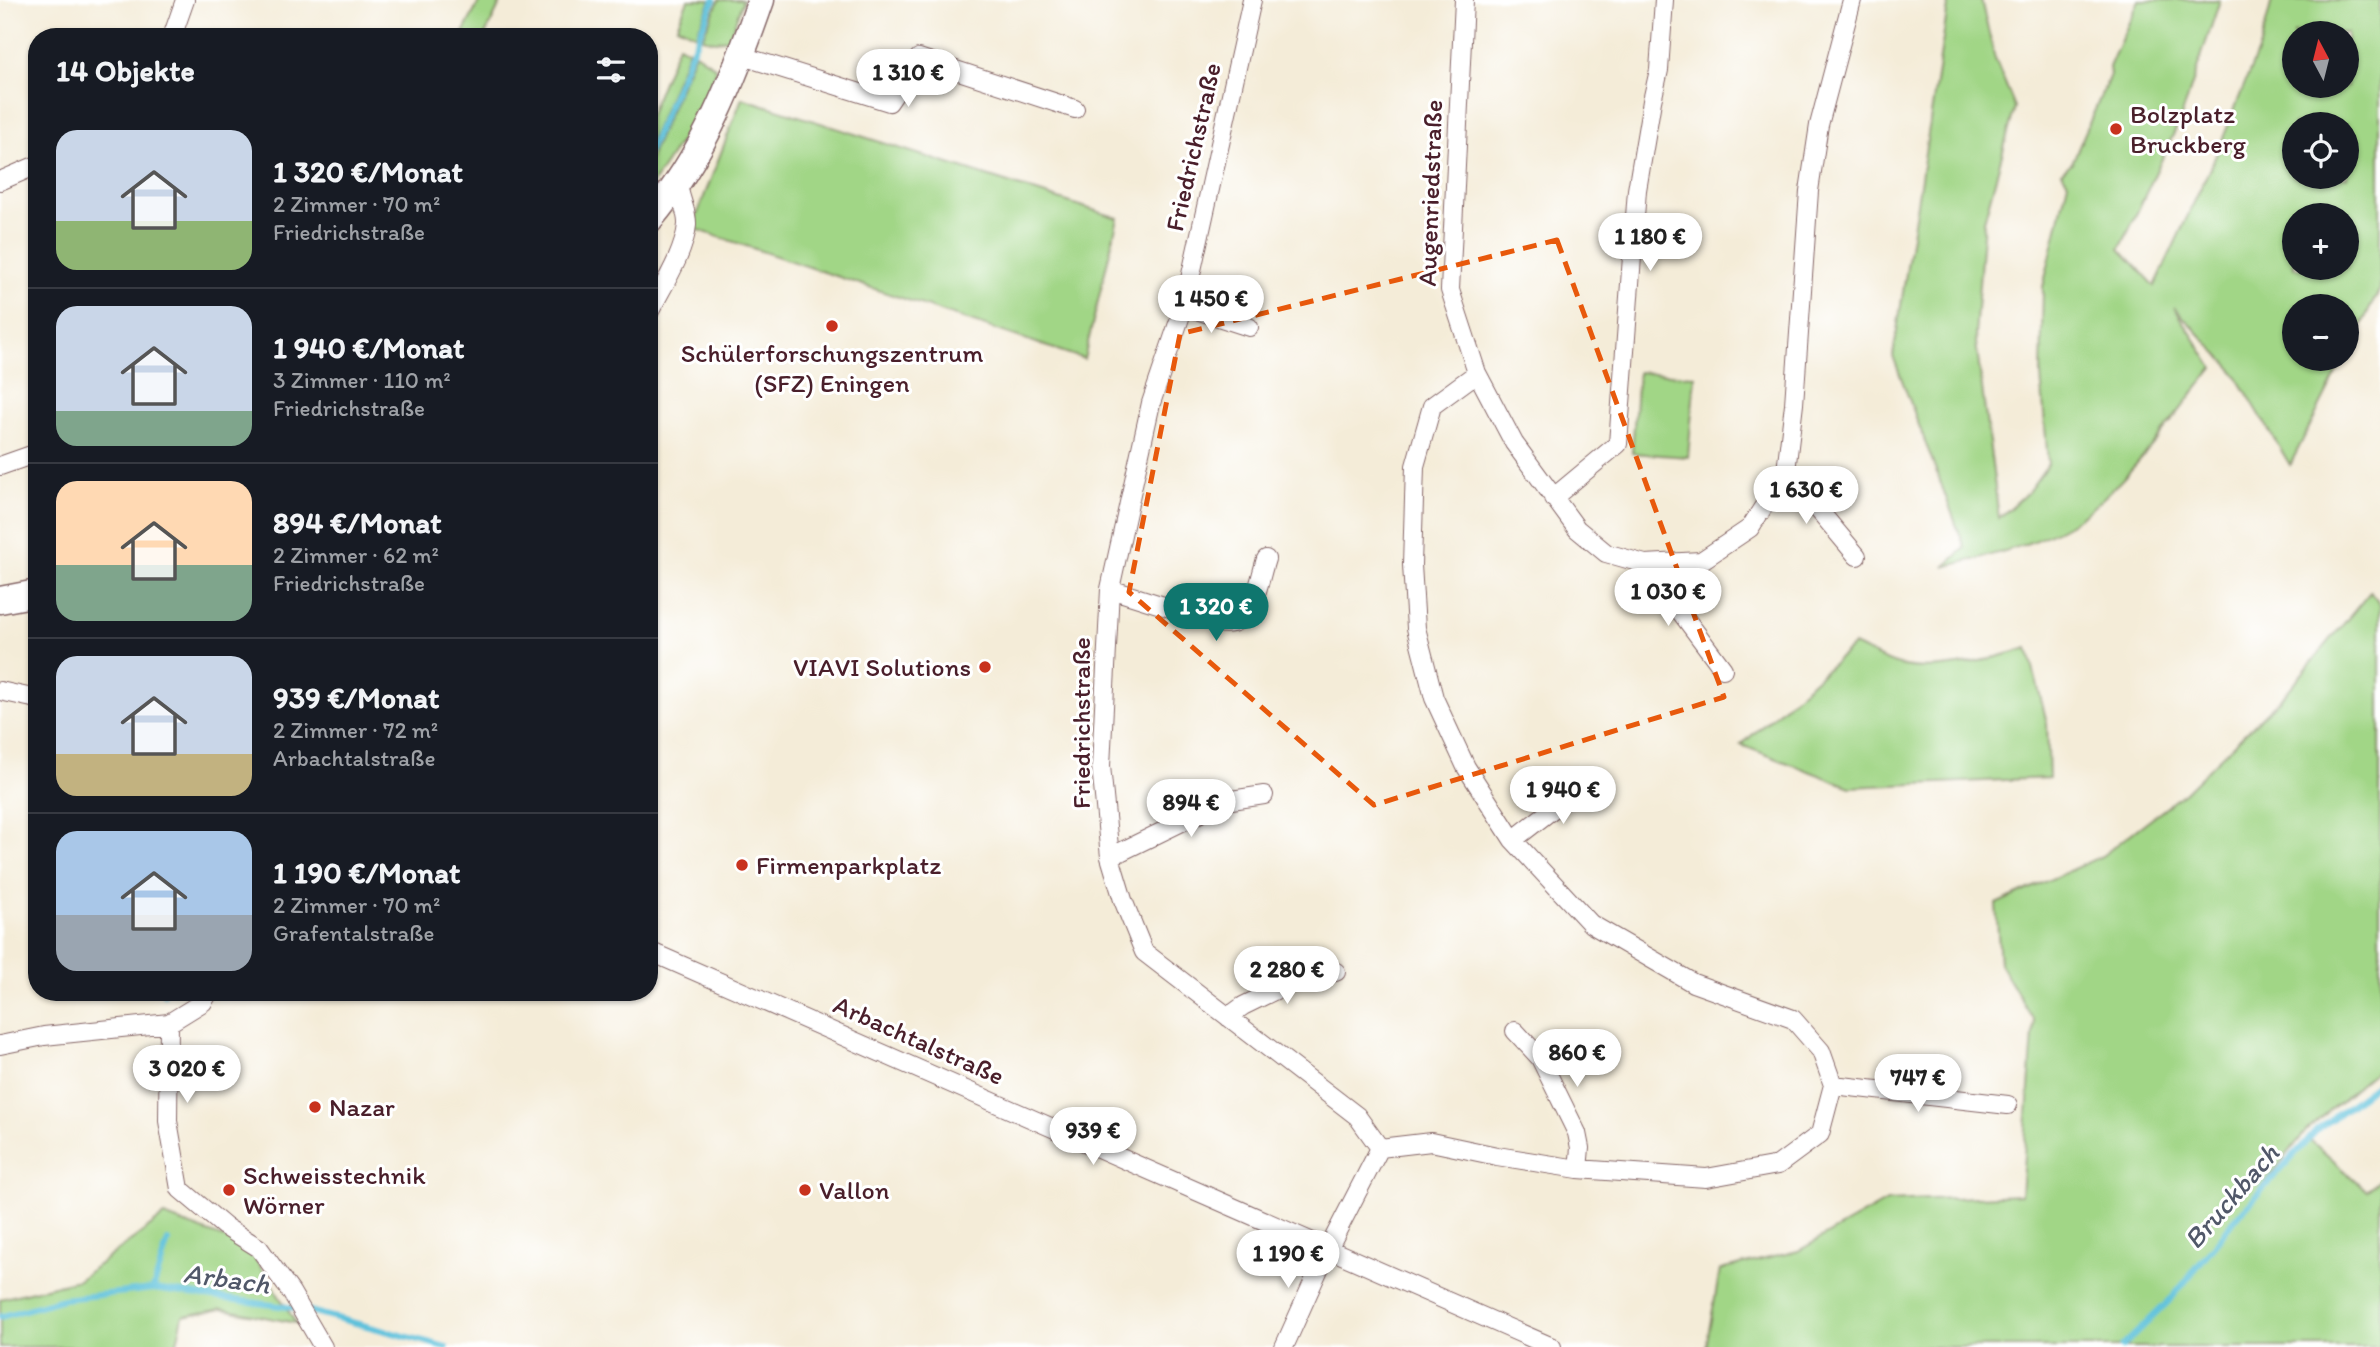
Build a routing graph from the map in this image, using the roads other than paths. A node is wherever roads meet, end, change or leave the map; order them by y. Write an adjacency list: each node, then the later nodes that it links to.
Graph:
1 (185, 0): 7 (street)
2 (761, 0): 8 (main road)
3 (1252, 0): 15 (street, Friedrichstraße)
4 (1464, 0): 17 (street, Augenriedstraße)
5 (1664, 0): 21 (street)
6 (1852, 0): 20 (street, Augenriedstraße)
7 (175, 28)
8 (742, 56): 9 (street); 12 (main road)
9 (1075, 109)
10 (28, 169): 11 (street)
11 (0, 181)
12 (678, 181): 13 (main road); 14 (street)
13 (658, 209)
14 (658, 296)
15 (1184, 306): 16 (street); 25 (street, Friedrichstraße)
16 (1249, 327)
17 (1477, 373): 21 (street, Augenriedstraße); 33 (street)
18 (28, 456): 19 (street)
19 (0, 466)
20 (1786, 471): 22 (street); 24 (street, Augenriedstraße)
21 (1553, 498): 24 (street, Augenriedstraße)
22 (1857, 556)
23 (1266, 559): 25 (street)
24 (1645, 564): 28 (street)
25 (1110, 589): 34 (street, Friedrichstraße)
26 (28, 595): 27 (main road)
27 (0, 600)
28 (1723, 669)
29 (0, 691): 30 (street)
30 (28, 697)
31 (1588, 780): 33 (street)
32 (1264, 794): 34 (street)
33 (1513, 840): 42 (street)
34 (1110, 857): 38 (street, Friedrichstraße)
35 (658, 955): 46 (street, Arbachtalstraße)
36 (1336, 972): 38 (street)
37 (204, 1001): 39 (street)
38 (1228, 1017): 44 (street, Friedrichstraße)
39 (169, 1023): 41 (street); 47 (street)
40 (1515, 1031): 45 (street)
41 (0, 1045)
42 (1833, 1085): 43 (street); 45 (street)
43 (2008, 1105)
44 (1380, 1148): 45 (street); 46 (street)
45 (1578, 1169)
46 (1328, 1249): 48 (street); 49 (street, Arbachtalstraße)
47 (323, 1347)
48 (1284, 1347)
49 (1552, 1347)

